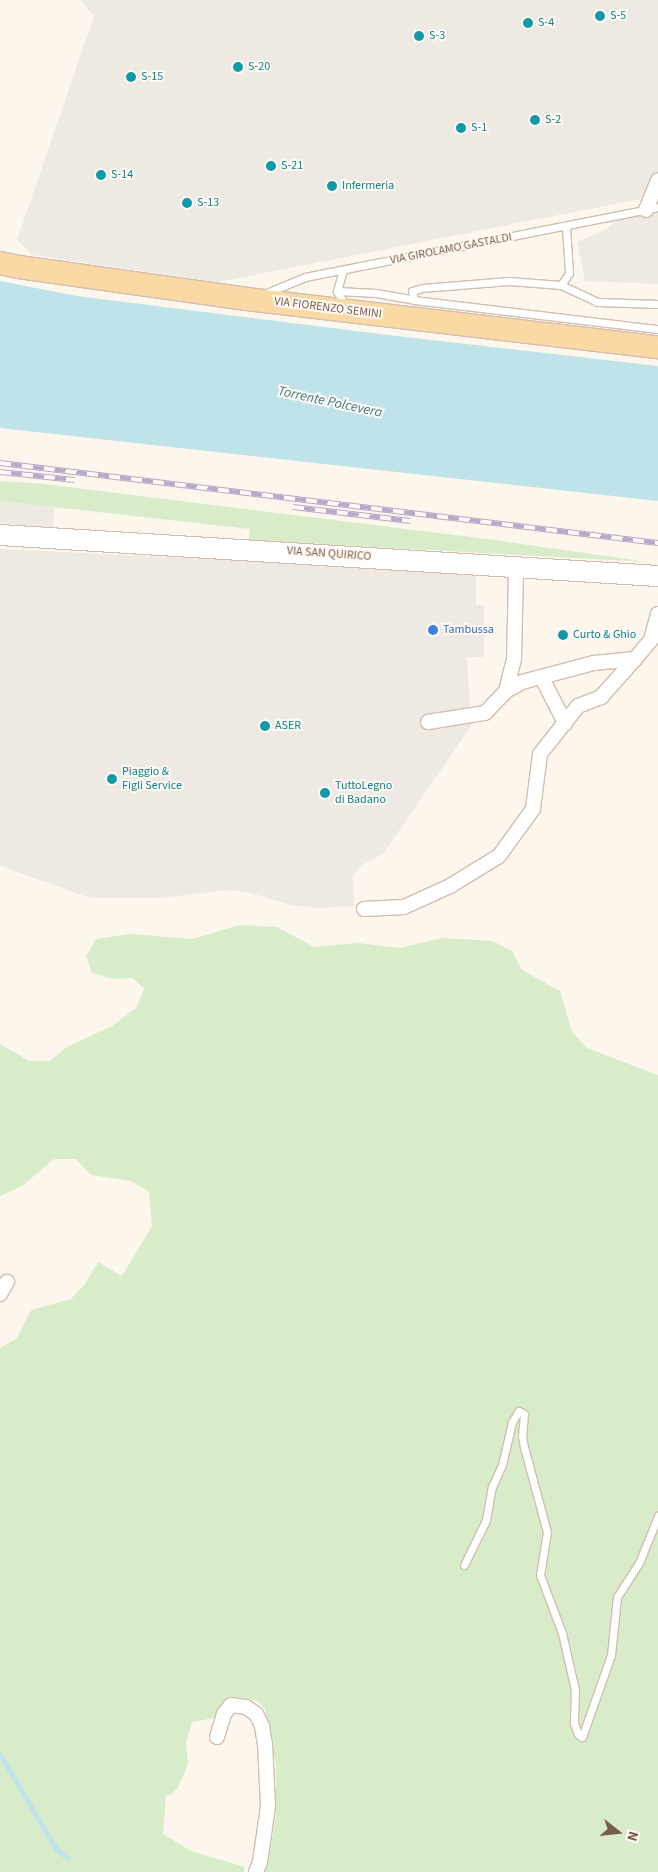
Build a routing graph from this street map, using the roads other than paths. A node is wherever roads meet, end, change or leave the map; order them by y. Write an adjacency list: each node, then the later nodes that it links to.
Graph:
1 (658, 180): 2 (street)
2 (652, 208): 3 (lane, VIA GIROLAMO GASTALDI)
3 (566, 226): 5 (lane, VIA GIROLAMO GASTALDI); 6 (lane)
4 (0, 263): 7 (main road, VIA FIORENZO SEMINI)
5 (343, 270): 7 (lane, VIA GIROLAMO GASTALDI); 9 (lane)
6 (561, 285): 8 (lane); 10 (lane)
7 (248, 299): 9 (main road, VIA FIORENZO SEMINI)
8 (414, 300): 9 (lane); 11 (lane)
9 (342, 301): 12 (main road, VIA FIORENZO SEMINI)
10 (658, 304)
11 (658, 329)
12 (658, 347)
13 (0, 535): 14 (main road, VIA SAN QUIRICO)
14 (516, 568): 15 (main road, VIA SAN QUIRICO); 19 (street)
15 (658, 576)
16 (658, 614): 17 (street)
17 (635, 659): 18 (street); 21 (street)
18 (542, 678): 19 (street); 21 (street)
19 (506, 690): 20 (street)
20 (428, 722)
21 (565, 722): 22 (street)
22 (364, 909)
23 (658, 1516): 24 (lane)
24 (464, 1565)
25 (216, 1737): 26 (street)
26 (256, 1872)

